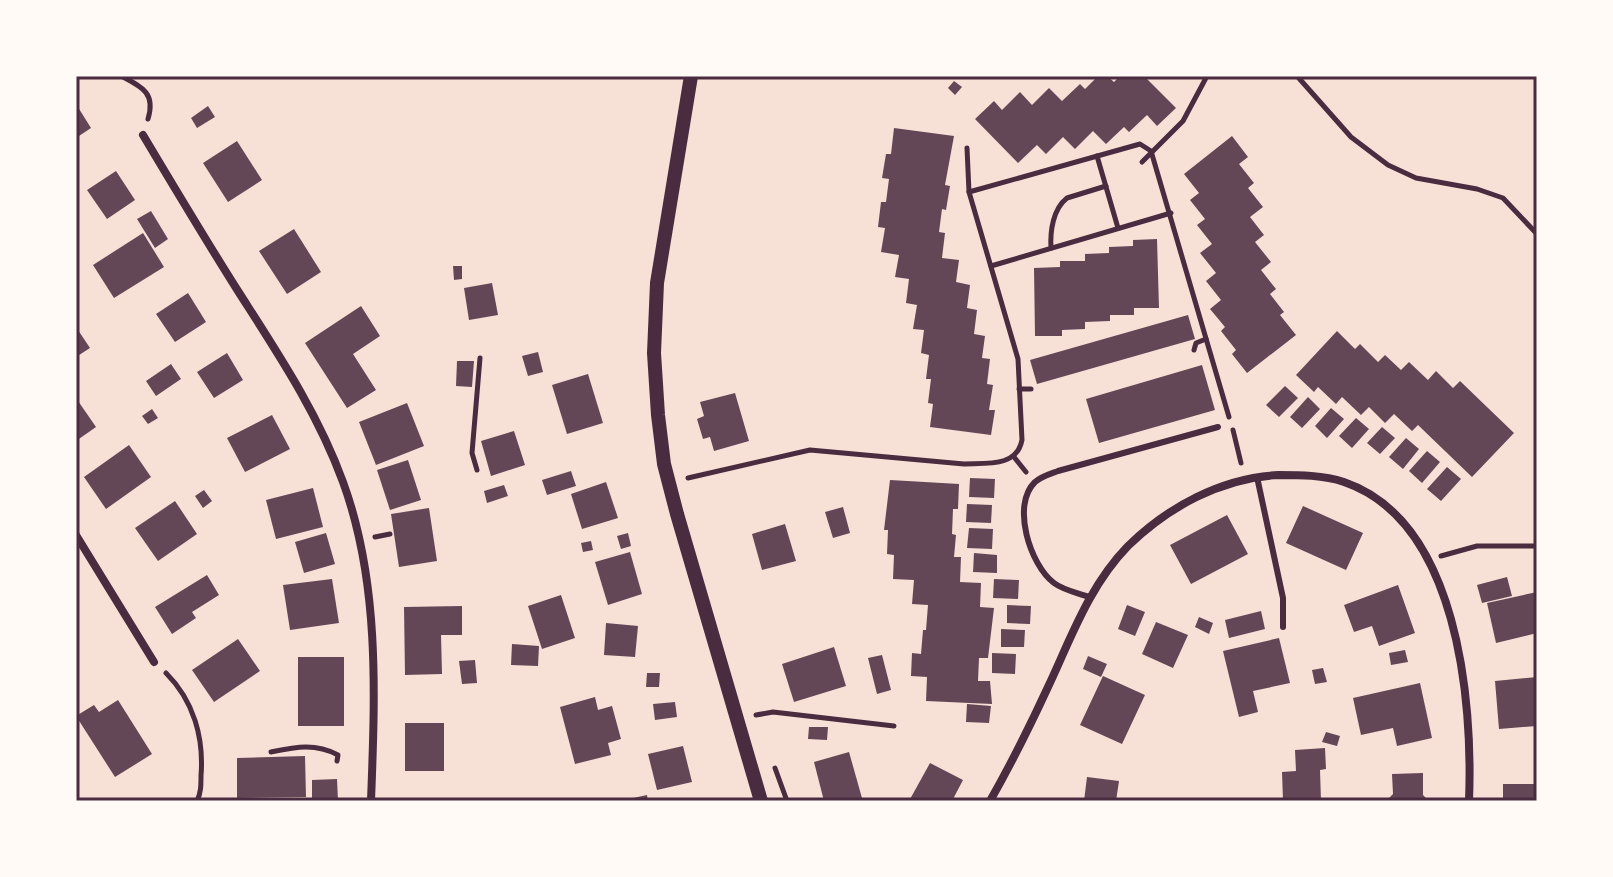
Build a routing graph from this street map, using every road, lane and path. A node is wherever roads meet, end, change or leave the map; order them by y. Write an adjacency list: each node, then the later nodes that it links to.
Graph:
1 (121, 76): 5 (path)
2 (691, 76): 44 (street)
3 (1207, 76): 7 (path)
4 (1297, 76): 14 (path)
5 (143, 135): 43 (street)
6 (967, 148): 11 (path)
7 (1151, 151): 8 (path); 9 (path); 12 (path)
8 (1097, 156): 10 (path); 11 (path)
9 (1142, 162)
10 (1106, 186): 13 (path); 15 (path)
11 (969, 192): 16 (path)
12 (1171, 213): 13 (path); 17 (path)
13 (1118, 228): 15 (path)
14 (1537, 234)
15 (1051, 248): 16 (path)
16 (991, 266): 20 (path)
17 (1206, 339): 18 (path); 27 (path)
18 (1194, 350)
19 (480, 358): 24 (path)
20 (1019, 389): 21 (path); 26 (path)
21 (1031, 389)
22 (1218, 427): 32 (lane)
23 (686, 464): 26 (path)
24 (477, 470)
25 (1257, 477): 27 (street); 31 (street); 33 (lane)
26 (688, 478): 28 (path)
27 (1245, 480): 32 (street)
28 (691, 490)
29 (76, 535): 34 (street)
30 (1537, 546): 31 (path)
31 (1429, 561): 47 (street)
32 (1089, 597): 46 (street)
33 (1283, 627)
34 (154, 662): 42 (path)
35 (753, 703): 36 (path)
36 (756, 715): 37 (path); 38 (path)
37 (894, 726)
38 (762, 729)
39 (271, 752): 41 (path)
40 (772, 758): 45 (path)
41 (337, 761)
42 (197, 801)
43 (371, 801)
44 (761, 801)
45 (787, 801)
46 (990, 801)
47 (1469, 801)

